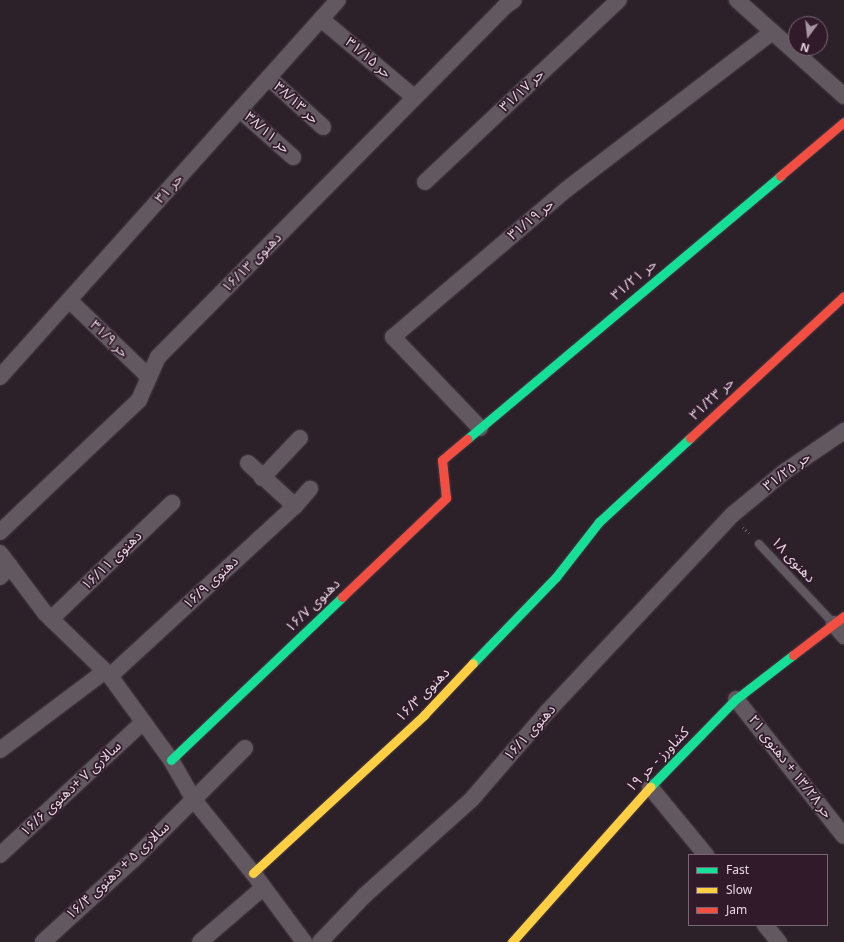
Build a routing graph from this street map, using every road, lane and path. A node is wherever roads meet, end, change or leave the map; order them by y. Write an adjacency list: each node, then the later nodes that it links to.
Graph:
1 (338, 0): 5 (street, حر ۳۱)
2 (514, 0): 9 (street, دهنوی ۱۶/۱۳)
3 (619, 0): 14 (street, حر ۳۱/۱۷)
4 (737, 0): 6 (street)
5 (321, 19): 7 (street, حر ۳۱); 9 (street, حر ۳۱/۱۵)
6 (772, 32): 8 (street); 19 (street, حر ۳۱/۱۹)
7 (269, 78): 10 (street, حر ۳۱); 12 (street, حر ۳۸/۱۳)
8 (844, 96)
9 (414, 98): 18 (street, دهنوی ۱۶/۱۳)
10 (240, 110): 13 (street, حر ۳۸/۱۱); 16 (street, حر ۳۱)
11 (844, 122): 19 (street, حر ۳۱/۲۱)
12 (323, 128)
13 (294, 157)
14 (425, 182)
15 (844, 296): 29 (street, حر ۳۱/۲۳)
16 (69, 300): 17 (street, حر ۳۱); 18 (street, حر ۳۱/۹)
17 (0, 377)
18 (149, 377): 30 (street, دهنوی ۱۶/۱۳)
19 (480, 428): 22 (street, حر ۳۱/۲۱)
20 (844, 431): 28 (street, حر ۳۱/۲۵)
21 (300, 438): 24 (street)
22 (442, 460): 41 (street, دهنوی ۱۶/۷)
23 (248, 463): 24 (street)
24 (262, 478): 27 (street)
25 (310, 489): 27 (street, دهنوی ۱۶/۹)
26 (172, 503): 34 (street, دهنوی ۱۶/۱۱)
27 (295, 506): 36 (street, دهنوی ۱۶/۹)
28 (732, 515): 31 (path, دهنوی ۱۸); 54 (street, دهنوی ۱۶/۱)
29 (599, 522): 47 (street, دهنوی ۱۶/۳)
30 (0, 532)
31 (760, 544): 35 (lane, دهنوی ۱۸)
32 (0, 553): 33 (street)
33 (5, 572): 34 (street)
34 (51, 619): 36 (street)
35 (841, 626): 37 (street, کشاورز - حر ۱۹)
36 (107, 674): 38 (street); 40 (street, دهنوی ۱۶/۹)
37 (736, 699): 42 (street, کشاورز - حر ۱۹); 44 (street, حر ۱۳/۲۸ + دهنوی ۲۱)
38 (143, 722): 41 (street); 46 (street, سالاری ۷ +دهنوی ۱۶/۶)
39 (245, 748): 43 (street, سالاری ۵ + دهنوی ۱۶/۴)
40 (0, 750)
41 (171, 760): 43 (street)
42 (650, 787): 45 (street); 50 (street, کشاورز - حر ۱۹)
43 (194, 800): 47 (street); 51 (street, سالاری ۵ + دهنوی ۱۶/۴)
44 (844, 836)
45 (705, 854)
46 (0, 855)
47 (253, 872): 48 (street)
48 (264, 887): 52 (street); 53 (street)
49 (766, 926): 55 (street)
50 (514, 941)
51 (43, 942)
52 (200, 942)
53 (304, 942)
54 (320, 942)
55 (779, 942)

